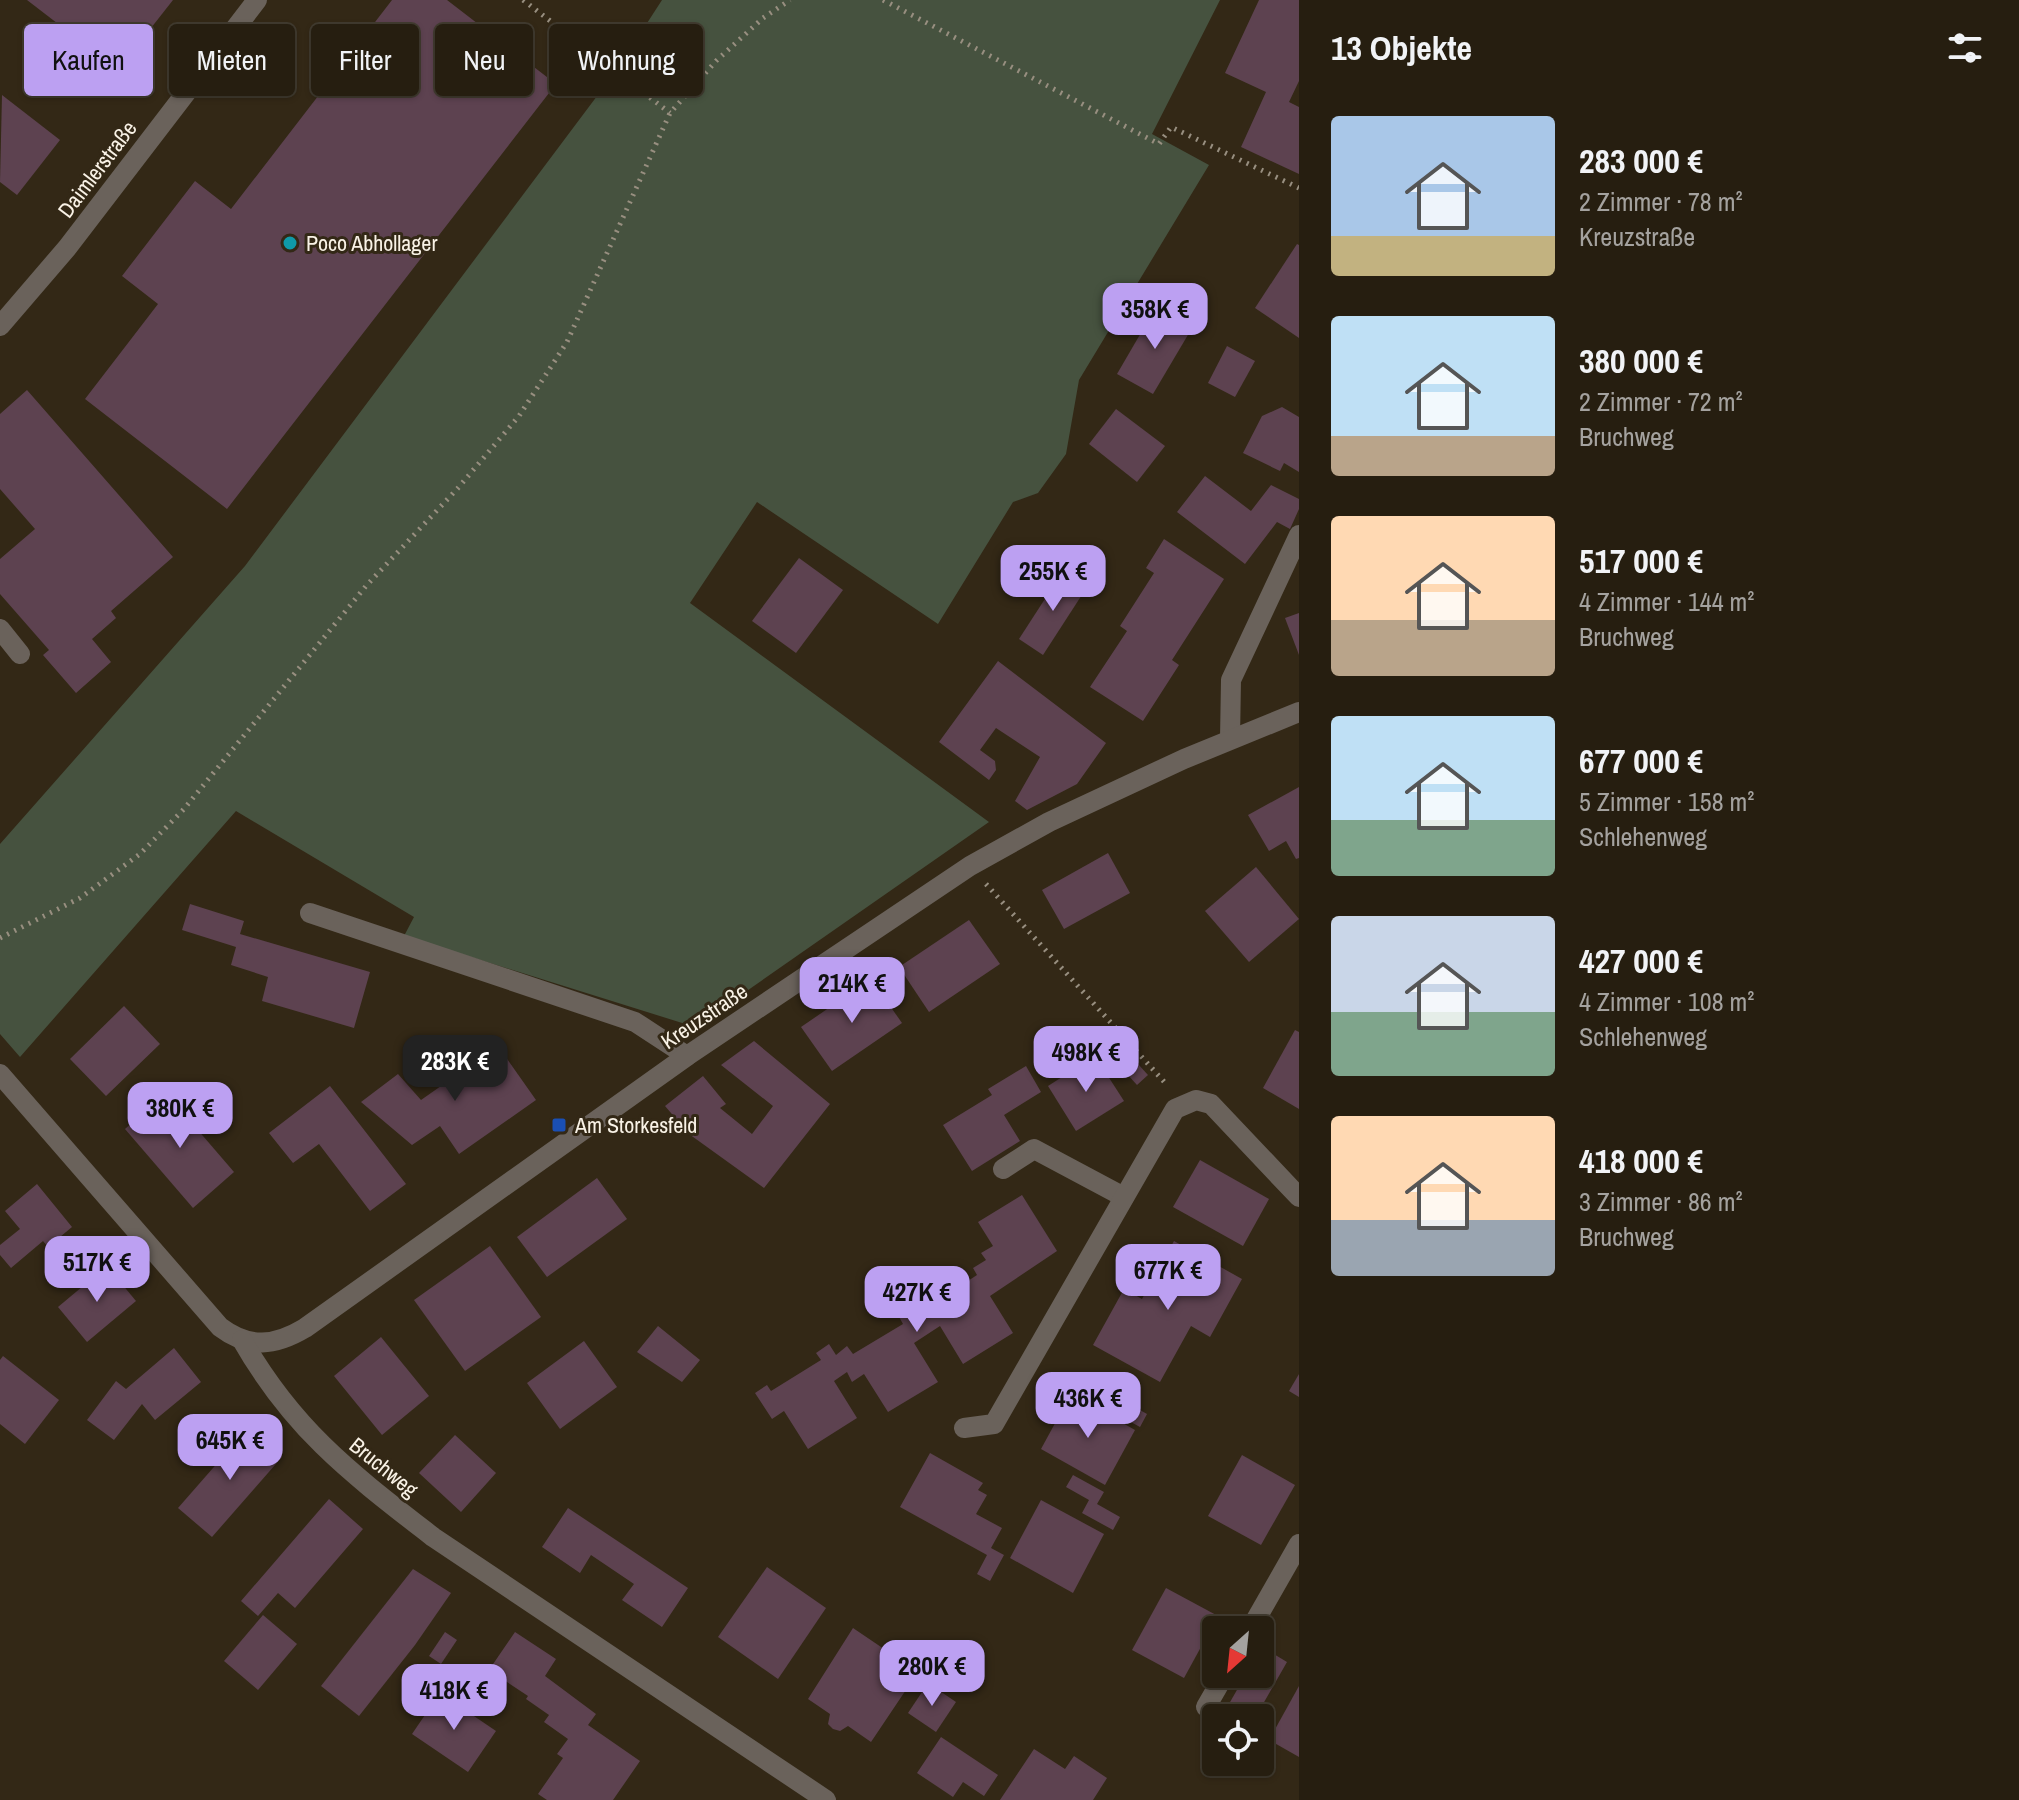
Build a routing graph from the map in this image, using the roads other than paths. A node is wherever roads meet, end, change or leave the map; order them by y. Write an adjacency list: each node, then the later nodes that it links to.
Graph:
1 (257, 0): 2 (street, Daimlerstraße)
2 (0, 326)
3 (1299, 535): 7 (street)
4 (0, 629): 5 (street)
5 (20, 654)
6 (1299, 712): 7 (street, Kreuzstraße)
7 (1230, 739): 9 (street, Kreuzstraße)
8 (310, 913): 9 (street)
9 (687, 1056): 14 (street, Kreuzstraße)
10 (0, 1074): 14 (street, Bruchweg)
11 (1003, 1169): 12 (street)
12 (1124, 1197): 13 (street); 15 (street)
13 (1299, 1197)
14 (242, 1340): 18 (street, Bruchweg)
15 (964, 1428)
16 (1299, 1544): 17 (street)
17 (1258, 1616)
18 (826, 1800)

